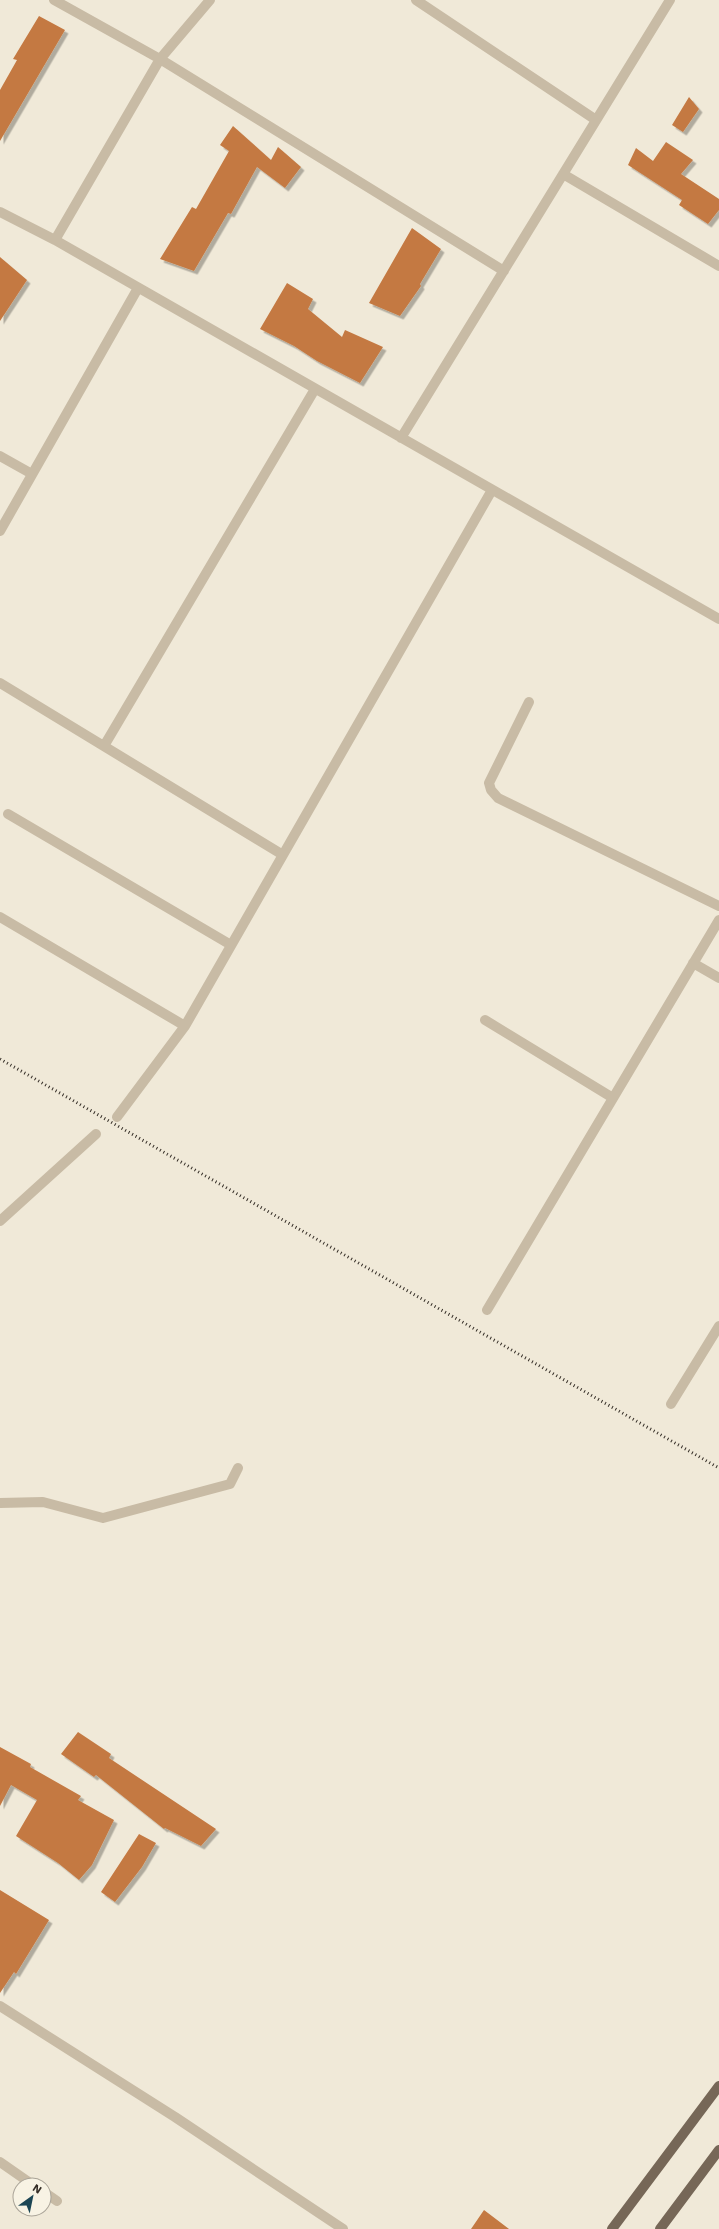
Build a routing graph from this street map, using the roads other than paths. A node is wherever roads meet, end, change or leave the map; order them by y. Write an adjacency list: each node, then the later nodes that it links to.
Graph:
1 (54, 0): 6 (street)
2 (210, 0): 6 (street)
3 (416, 0): 5 (street)
4 (670, 0): 7 (street)
5 (429, 4): 7 (street)
6 (160, 59): 10 (street); 12 (street)
7 (596, 120): 8 (street)
8 (563, 174): 11 (street); 12 (street)
9 (0, 212): 10 (street)
10 (55, 240): 13 (street)
11 (719, 266)
12 (504, 271): 15 (street)
13 (138, 288): 14 (street); 17 (street)
14 (315, 389): 15 (street); 23 (street)
15 (401, 438): 18 (street)
16 (0, 456): 17 (street)
17 (32, 474): 19 (street)
18 (492, 490): 20 (street); 25 (street)
19 (0, 531)
20 (719, 619)
21 (0, 682): 23 (street)
22 (529, 702): 26 (street)
23 (104, 746): 25 (street)
24 (8, 814): 29 (street)
25 (283, 855): 29 (street)
26 (719, 906)
27 (0, 917): 33 (street)
28 (719, 920): 30 (street)
29 (231, 945): 33 (street)
30 (694, 963): 31 (street); 34 (street)
31 (719, 978)
32 (486, 1020): 34 (street)
33 (185, 1026): 35 (street)
34 (613, 1098): 38 (street)
35 (117, 1117)
36 (96, 1134): 37 (street)
37 (0, 1221)
38 (487, 1310)
39 (719, 1326): 40 (street)
40 (671, 1404)
41 (238, 1468): 42 (street)
42 (0, 1503)
43 (0, 2006): 50 (street)
44 (719, 2086): 51 (main road)
45 (719, 2150): 52 (main road)
46 (0, 2162): 47 (street)
47 (22, 2177)
48 (52, 2198): 49 (street)
49 (57, 2202)
50 (343, 2229)
51 (612, 2229)
52 (660, 2229)

